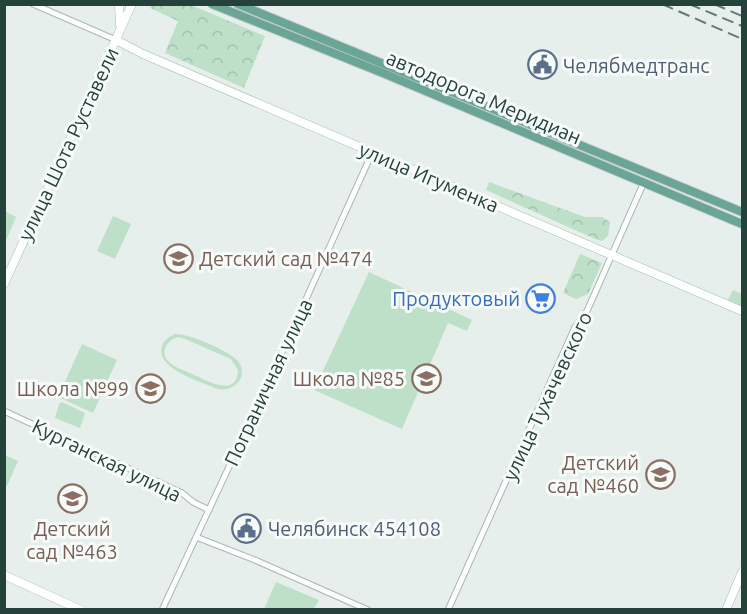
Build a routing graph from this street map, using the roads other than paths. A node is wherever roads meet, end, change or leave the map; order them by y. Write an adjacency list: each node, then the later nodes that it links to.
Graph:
1 (33, 4): 6 (street)
2 (119, 4): 6 (street)
3 (132, 4): 6 (street, улица Шота Руставели)
4 (212, 4): 8 (main road, автодорога Меридиан)
5 (238, 4): 9 (main road, автодорога Меридиан)
6 (118, 37): 7 (street, улица Игуменка); 12 (street, улица Шота Руставели)
7 (372, 153): 11 (street, улица Игуменка); 15 (street, Пограничная улица)
8 (644, 182): 10 (main road, автодорога Меридиан); 11 (street, улица Тухачевского)
9 (742, 212)
10 (742, 224)
11 (612, 255): 13 (street, улица Игуменка); 22 (street, улица Тухачевского)
12 (4, 284)
13 (742, 311)
14 (4, 411): 15 (street, Курганская улица)
15 (209, 510): 16 (street, Пограничная улица)
16 (196, 537): 20 (street, Пограничная улица); 21 (street)
17 (742, 572): 23 (street)
18 (4, 575): 19 (street)
19 (81, 609)
20 (162, 609)
21 (368, 609)
22 (448, 609)
23 (726, 609)

